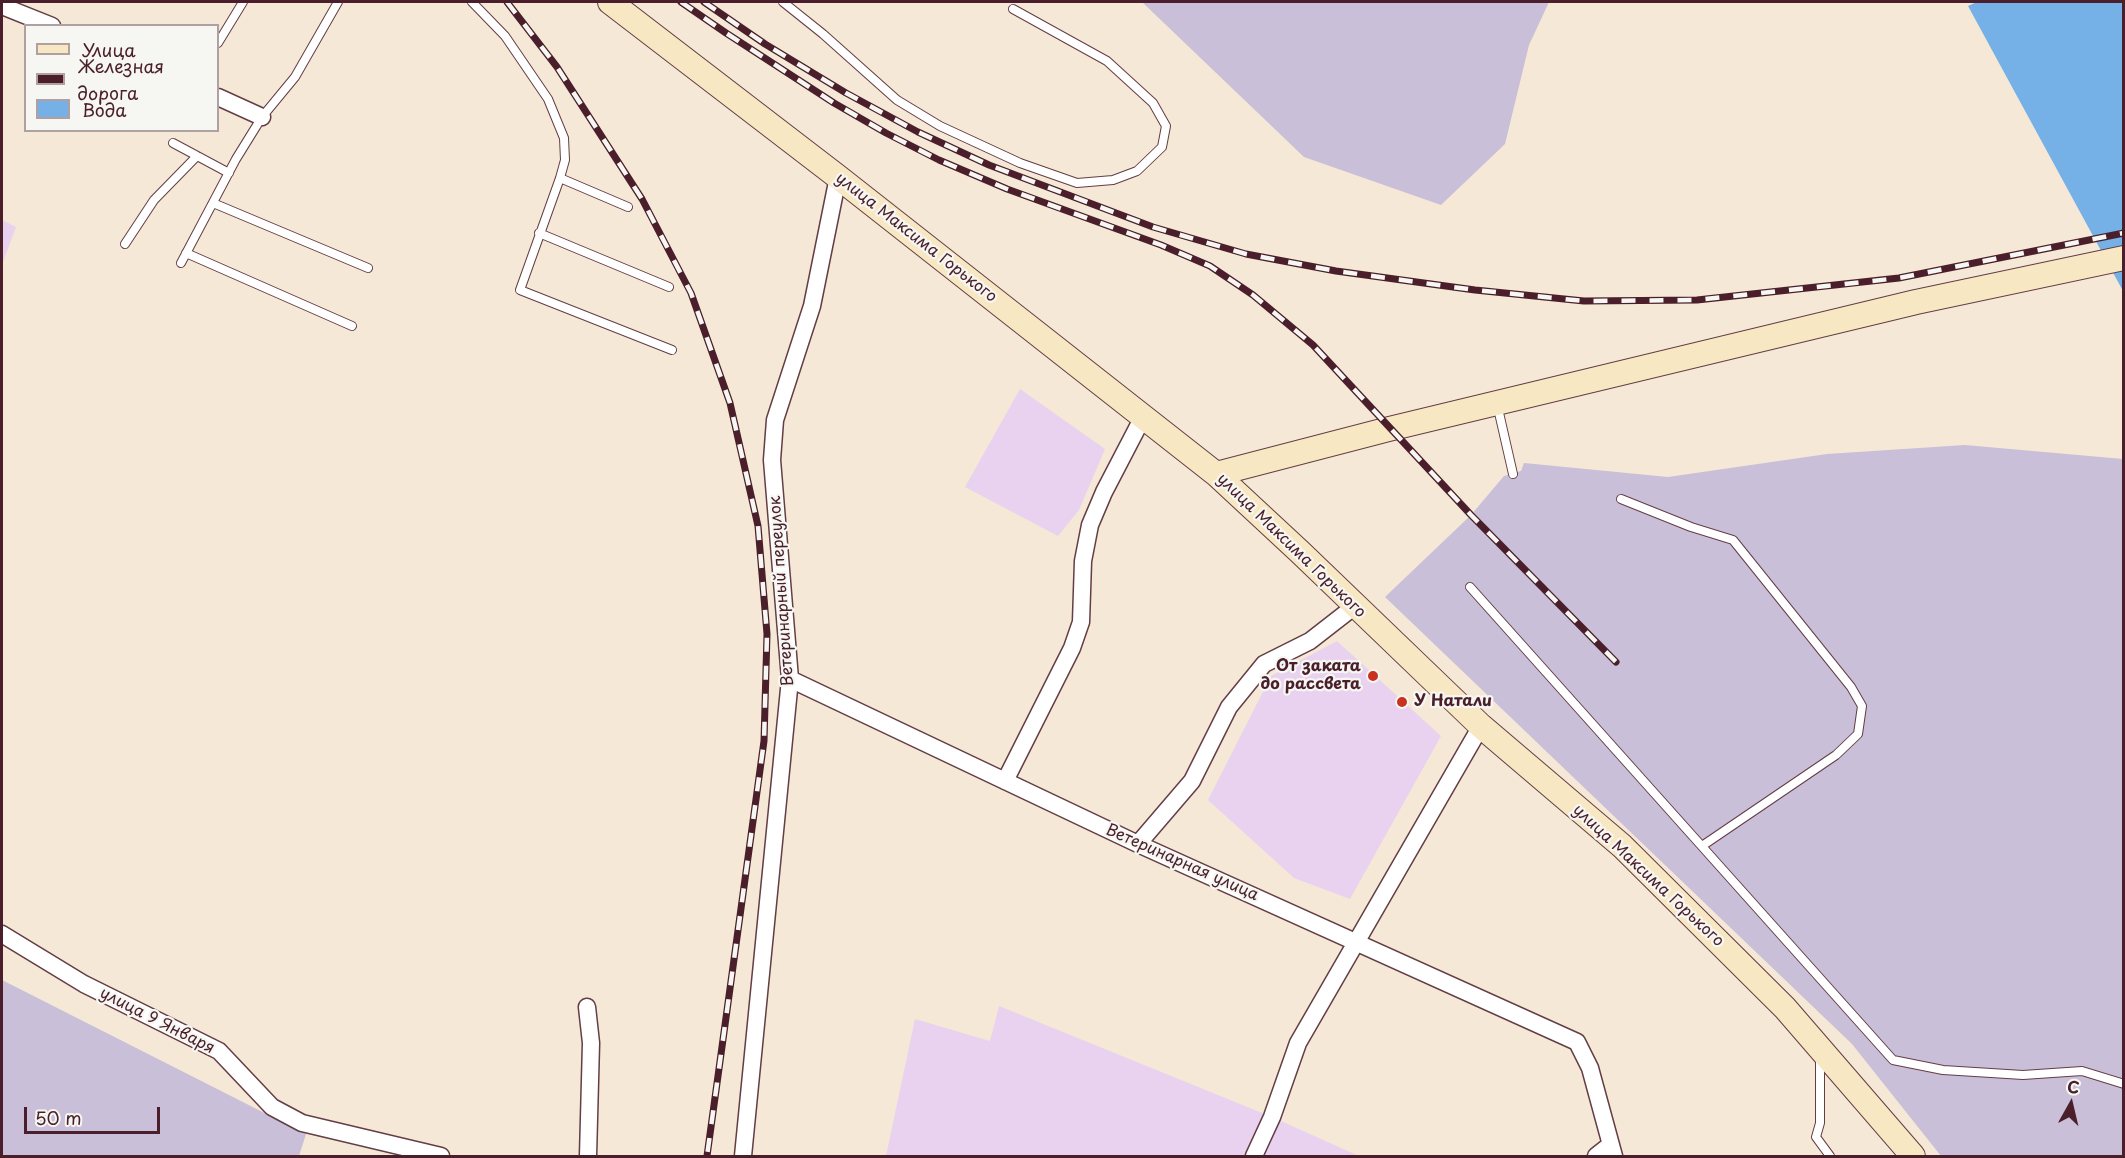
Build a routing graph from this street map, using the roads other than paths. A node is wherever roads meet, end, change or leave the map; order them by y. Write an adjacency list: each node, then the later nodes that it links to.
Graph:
1 (243, 2): 9 (lane)
2 (338, 2): 11 (lane)
3 (472, 2): 16 (lane)
4 (610, 2): 15 (street, улица Максима Горького)
5 (783, 2): 7 (lane)
6 (2, 6): 8 (street)
7 (1013, 9)
8 (47, 24)
9 (219, 41)
10 (219, 97): 11 (street)
11 (262, 117): 14 (lane)
12 (173, 143): 13 (lane)
13 (197, 156): 14 (lane); 20 (lane)
14 (229, 173): 17 (lane)
15 (838, 177): 29 (street, улица Максима Горького); 35 (street, Ветеринарный переулок)
16 (560, 178): 18 (lane); 19 (lane)
17 (213, 204): 21 (lane); 24 (lane)
18 (628, 207)
19 (539, 233): 25 (lane); 27 (lane)
20 (125, 244)
21 (186, 253): 23 (lane); 26 (lane)
22 (2124, 258): 28 (street)
23 (181, 263)
24 (368, 268)
25 (669, 287)
26 (352, 327)
27 (672, 350)
28 (1497, 404): 30 (street); 31 (lane)
29 (1143, 417): 30 (street, улица Максима Горького); 37 (street)
30 (1216, 474): 34 (street, улица Максима Горького)
31 (1512, 474)
32 (1621, 499): 39 (lane)
33 (1470, 587): 39 (lane)
34 (1355, 606): 36 (street, улица Максима Горького); 38 (street)
35 (790, 679): 37 (street, Ветеринарная улица); 48 (street, Ветеринарный переулок)
36 (1480, 726): 41 (street); 43 (street, улица Максима Горького)
37 (1005, 781): 38 (street, Ветеринарная улица)
38 (1138, 844): 41 (street, Ветеринарная улица)
39 (1702, 846): 44 (lane)
40 (2, 934): 46 (street, улица 9 Января)
41 (1356, 941): 45 (street, Ветеринарная улица); 49 (street)
42 (587, 1006): 47 (street)
43 (1821, 1049): 51 (lane); 52 (street, улица Максима Горького)
44 (2124, 1084)
45 (1612, 1151): 50 (street)
46 (441, 1156)
47 (588, 1156)
48 (743, 1156)
49 (1254, 1156)
50 (1596, 1156)
51 (1830, 1156)
52 (1913, 1156)

